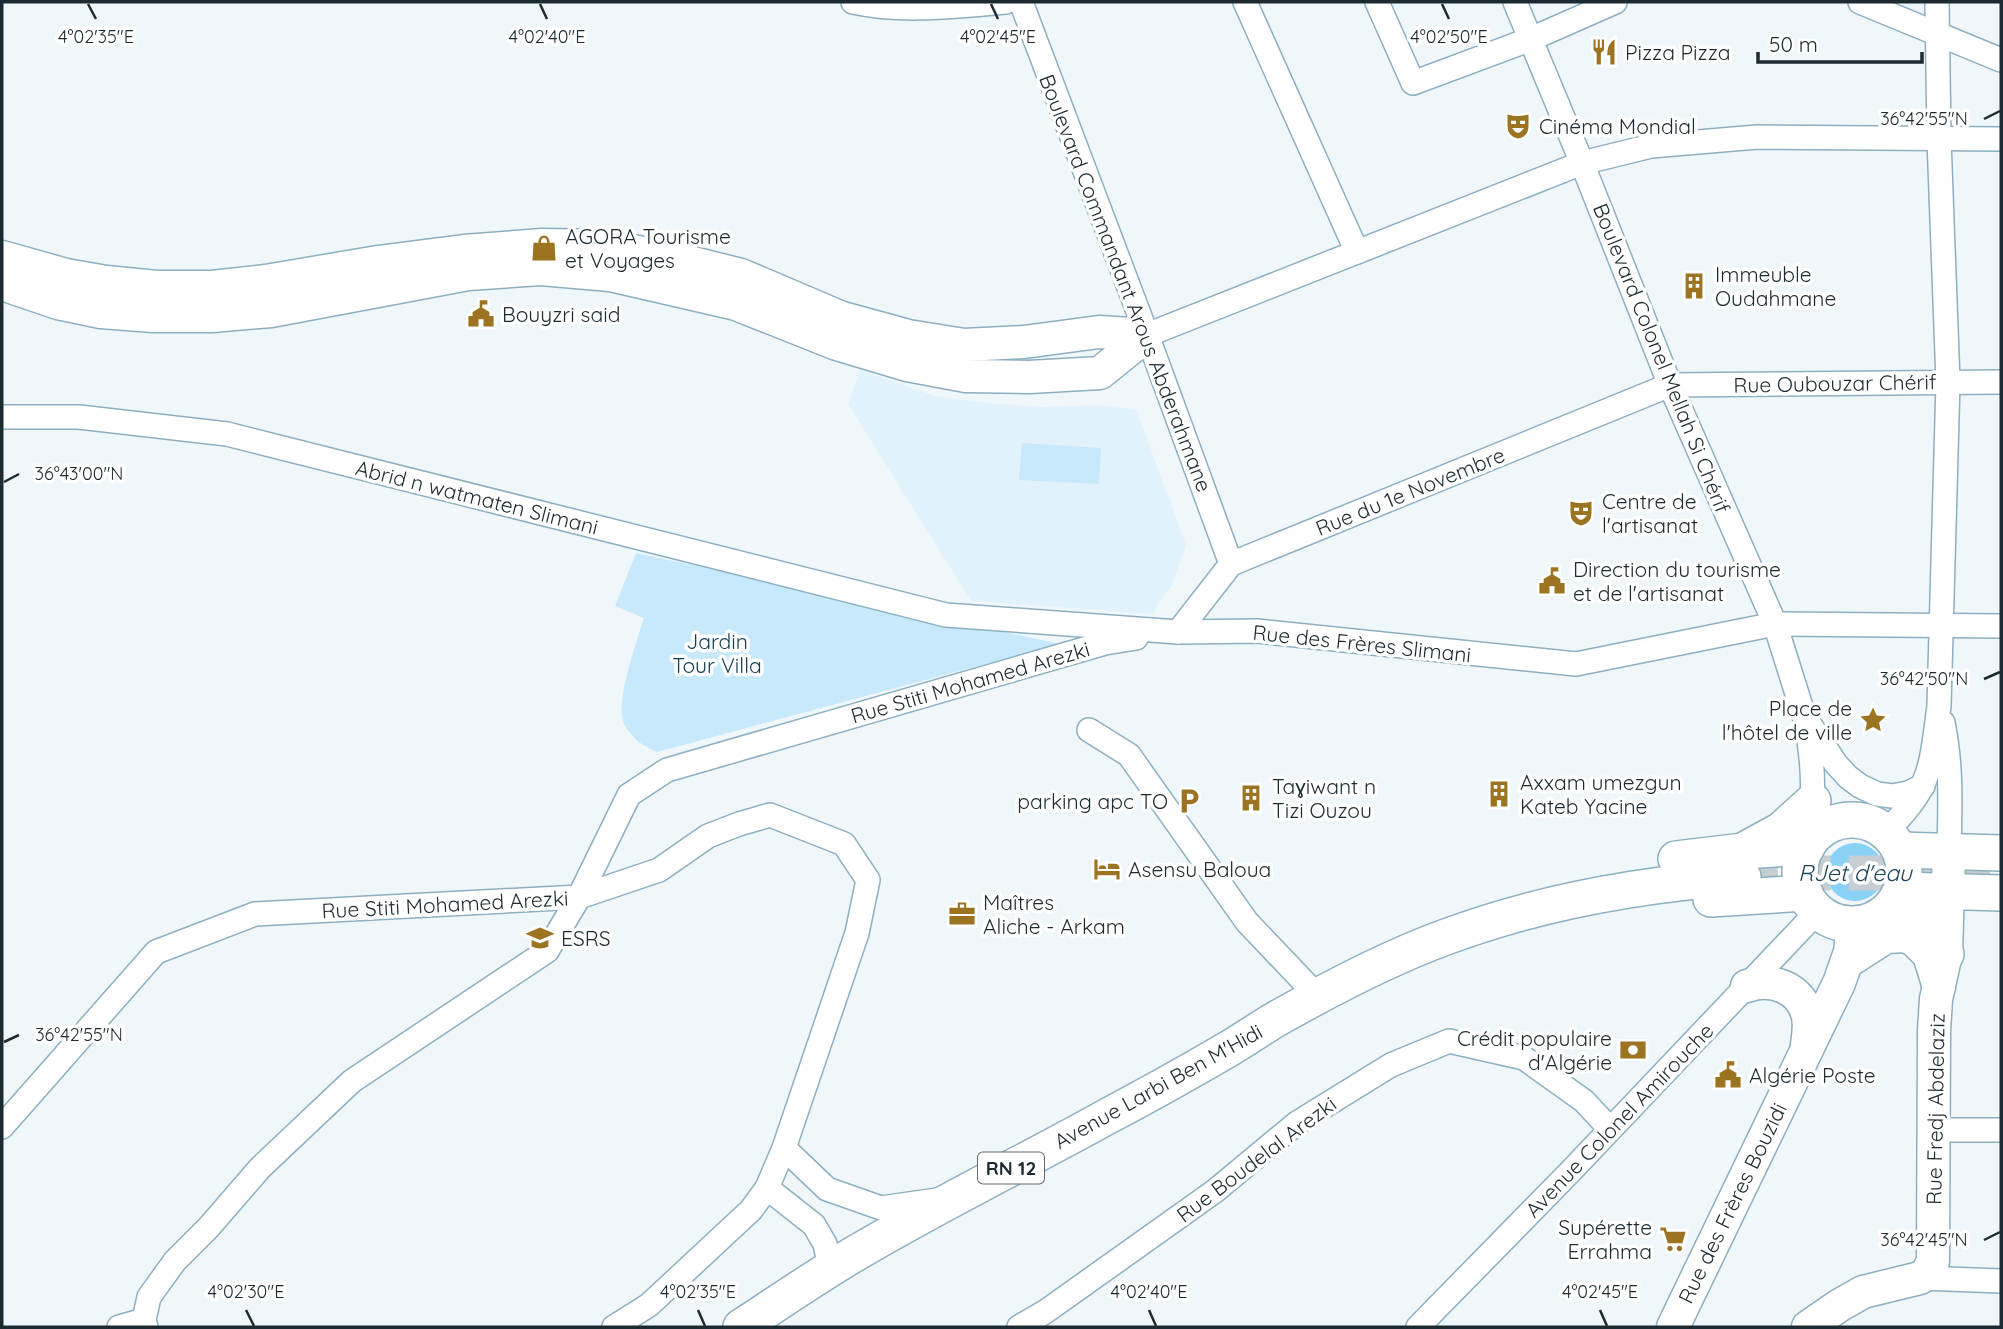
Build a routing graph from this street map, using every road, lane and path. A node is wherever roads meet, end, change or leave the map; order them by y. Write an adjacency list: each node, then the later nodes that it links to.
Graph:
1 (853, 2): 2 (street)
2 (1006, 2)
3 (1021, 2): 19 (street, Boulevard Commandant Arous Abderahmane)
4 (1245, 2): 16 (street)
5 (1377, 2): 11 (street)
6 (1515, 2): 11 (street, Boulevard Colonel Mellah Si Chérif)
7 (1615, 2): 11 (street)
8 (1860, 2): 10 (street)
9 (1937, 2): 10 (street)
10 (1937, 34): 12 (street); 13 (street)
11 (1531, 39): 15 (street, Boulevard Colonel Mellah Si Chérif)
12 (2001, 60)
13 (1939, 139): 14 (street); 15 (street); 20 (street)
14 (2001, 139)
15 (1582, 163): 16 (street); 22 (street, Boulevard Colonel Mellah Si Chérif)
16 (1357, 252): 19 (street)
17 (2, 257): 19 (main road)
18 (2, 284): 19 (main road)
19 (1147, 335): 24 (street, Boulevard Commandant Arous Abderahmane)
20 (1948, 382): 21 (street, Rue Oubouzar Chérif); 22 (street, Rue Oubouzar Chérif); 27 (street)
21 (2001, 382)
22 (1670, 385): 24 (street, Rue du 1e Novembre); 26 (street, Boulevard Colonel Mellah Si Chérif)
23 (2, 417): 25 (street, Abrid n watmaten Slimani)
24 (1231, 564): 29 (street, Rue du 1e Novembre)
25 (946, 615): 29 (street, Rue des Frères Slimani)
26 (1775, 624): 27 (street, Rue des Frères Slimani); 29 (street, Rue des Frères Slimani); 31 (street, Boulevard Colonel Mellah Si Chérif)
27 (1941, 626): 28 (street, Rue des Frères Slimani); 30 (street)
28 (2001, 626)
29 (1178, 632): 43 (street, Rue Stiti Mohamed Arezki)
30 (1939, 706): 33 (street); 37 (street)
31 (1804, 716): 33 (street, Boulevard Colonel Mellah Si Chérif); 34 (street, Boulevard Colonel Mellah Si Chérif)
32 (1089, 730): 48 (street)
33 (1923, 786): 35 (street)
34 (1813, 802): 36 (street, Boulevard Colonel Mellah Si Chérif); 39 (main road)
35 (1893, 841): 36 (main road); 37 (main road); 42 (main road)
36 (1808, 845): 39 (main road, Avenue Larbi Ben M'Hidi); 44 (main road)
37 (1949, 852): 38 (main road); 40 (main road, Rue Fredj Abdelaziz)
38 (2001, 853)
39 (1743, 864): 48 (main road, Avenue Larbi Ben M'Hidi); 50 (main road, Avenue Larbi Ben M'Hidi / RN 12)
40 (1948, 891): 41 (main road); 42 (main road); 47 (main road, Rue Fredj Abdelaziz)
41 (2001, 892)
42 (1898, 896): 45 (main road); 47 (main road)
43 (579, 897): 52 (street, Rue Stiti Mohamed Arezki); 56 (street); 63 (street)
44 (1811, 902): 45 (main road); 49 (street, Avenue Colonel Amirouche); 50 (main road, Avenue Larbi Ben M'Hidi)
45 (1853, 924): 46 (main road, Rue des Frères Bouzidi)
46 (1847, 962): 47 (main road); 51 (main road, Rue des Frères Bouzidi)
47 (1943, 971): 54 (main road, Rue Fredj Abdelaziz)
48 (1306, 984): 50 (main road, Avenue Larbi Ben M'Hidi)
49 (1746, 986): 51 (main road); 53 (street, Avenue Colonel Amirouche)
50 (1285, 1014): 58 (main road, Avenue Larbi Ben M'Hidi / RN 12)
51 (1806, 1049): 69 (main road, Rue des Frères Bouzidi)
52 (2, 1127)
53 (1610, 1129): 62 (street, Rue Boudelal Arezki); 68 (street, Avenue Colonel Amirouche)
54 (1934, 1130): 55 (street); 60 (main road, Rue Fredj Abdelaziz)
55 (2001, 1130)
56 (784, 1148): 57 (street); 58 (street)
57 (767, 1188): 59 (street); 65 (street)
58 (957, 1197): 59 (main road, Avenue Larbi Ben M'Hidi / RN 12)
59 (830, 1268): 66 (main road, Avenue Larbi Ben M'Hidi / RN 12)
60 (1920, 1278): 61 (street); 70 (main road)
61 (2001, 1281)
62 (1050, 1320): 67 (street, Rue Boudelal Arezki)
63 (145, 1324): 64 (street)
64 (119, 1327)
65 (614, 1327)
66 (741, 1327)
67 (1019, 1327)
68 (1418, 1327)
69 (1673, 1327)
70 (1808, 1327)

